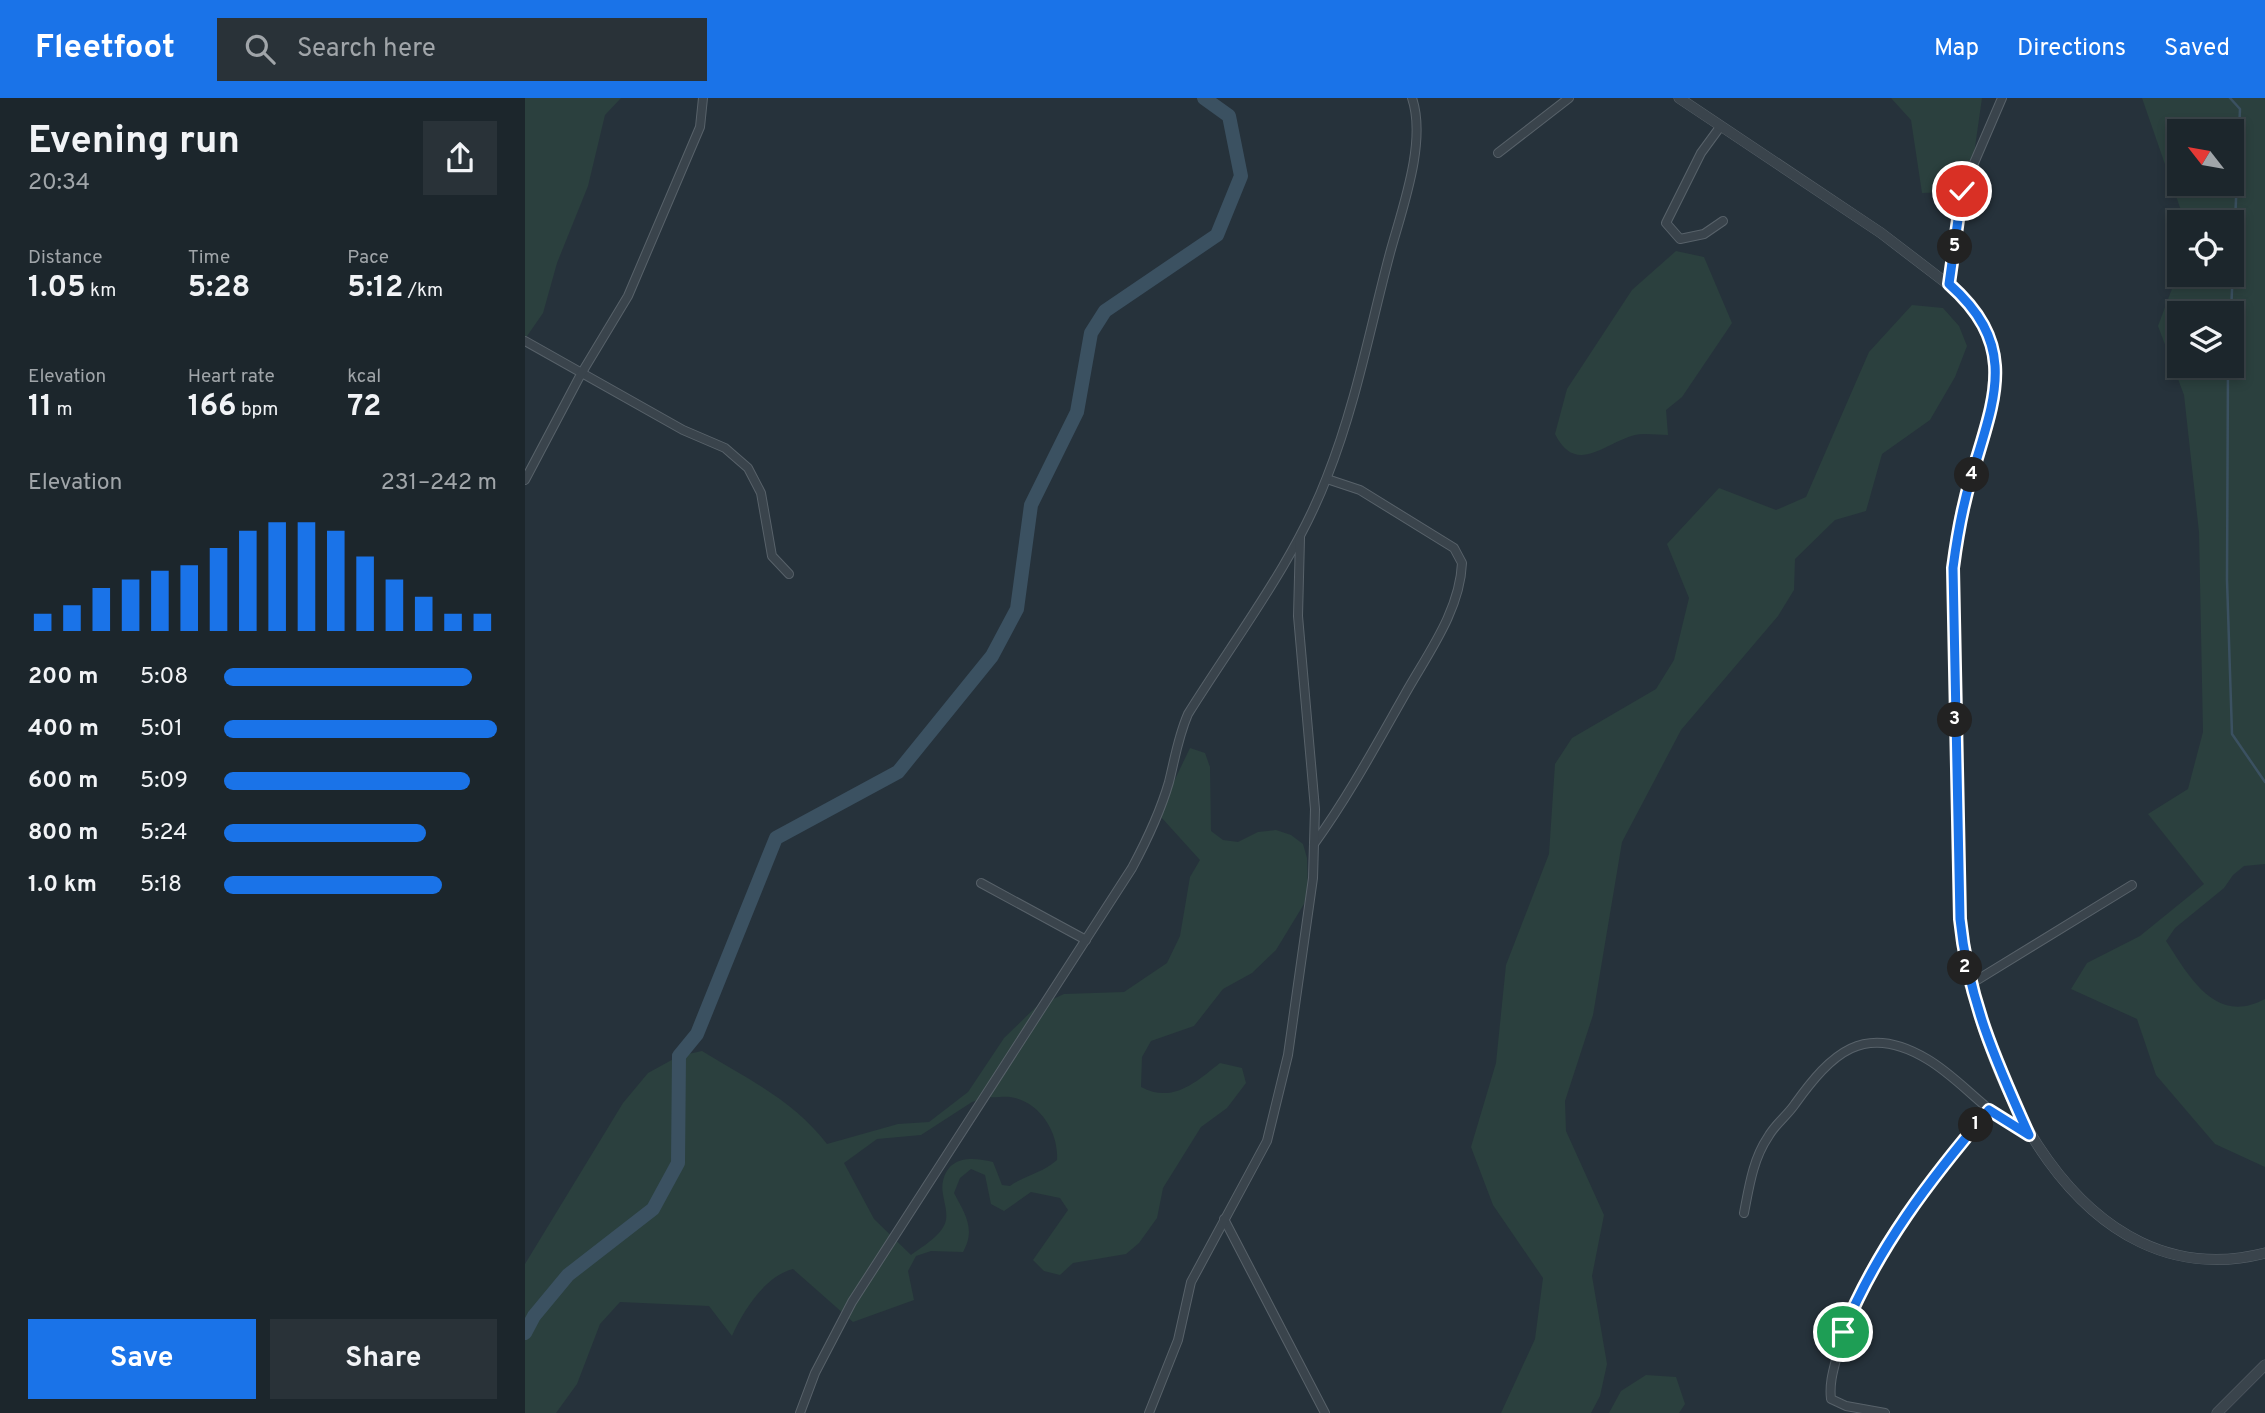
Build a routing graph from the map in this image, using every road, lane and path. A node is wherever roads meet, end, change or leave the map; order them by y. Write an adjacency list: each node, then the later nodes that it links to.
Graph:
1 (703, 98): 11 (street)
2 (1412, 98): 12 (street)
3 (1569, 98): 7 (street)
4 (1679, 98): 6 (street)
5 (2002, 98): 9 (street)
6 (1720, 127): 8 (street); 9 (street)
7 (1498, 153)
8 (1723, 221)
9 (1949, 284): 20 (street)
10 (525, 341): 11 (street)
11 (581, 374): 13 (street); 15 (street)
12 (1327, 479): 14 (street); 16 (street)
13 (525, 480)
14 (1300, 536): 16 (street); 19 (street)
15 (789, 574)
16 (1313, 846): 24 (street)
17 (981, 883): 19 (street)
18 (2132, 885): 20 (street)
19 (1086, 940): 27 (street)
20 (1969, 985): 22 (street)
21 (1989, 1110): 22 (street); 23 (street); 30 (street)
22 (2029, 1135): 25 (street)
23 (1744, 1213)
24 (1224, 1219): 28 (street); 29 (street)
25 (2265, 1253)
26 (2265, 1365): 31 (street)
27 (800, 1413)
28 (1149, 1413)
29 (1325, 1413)
30 (1885, 1413)
31 (2217, 1413)

